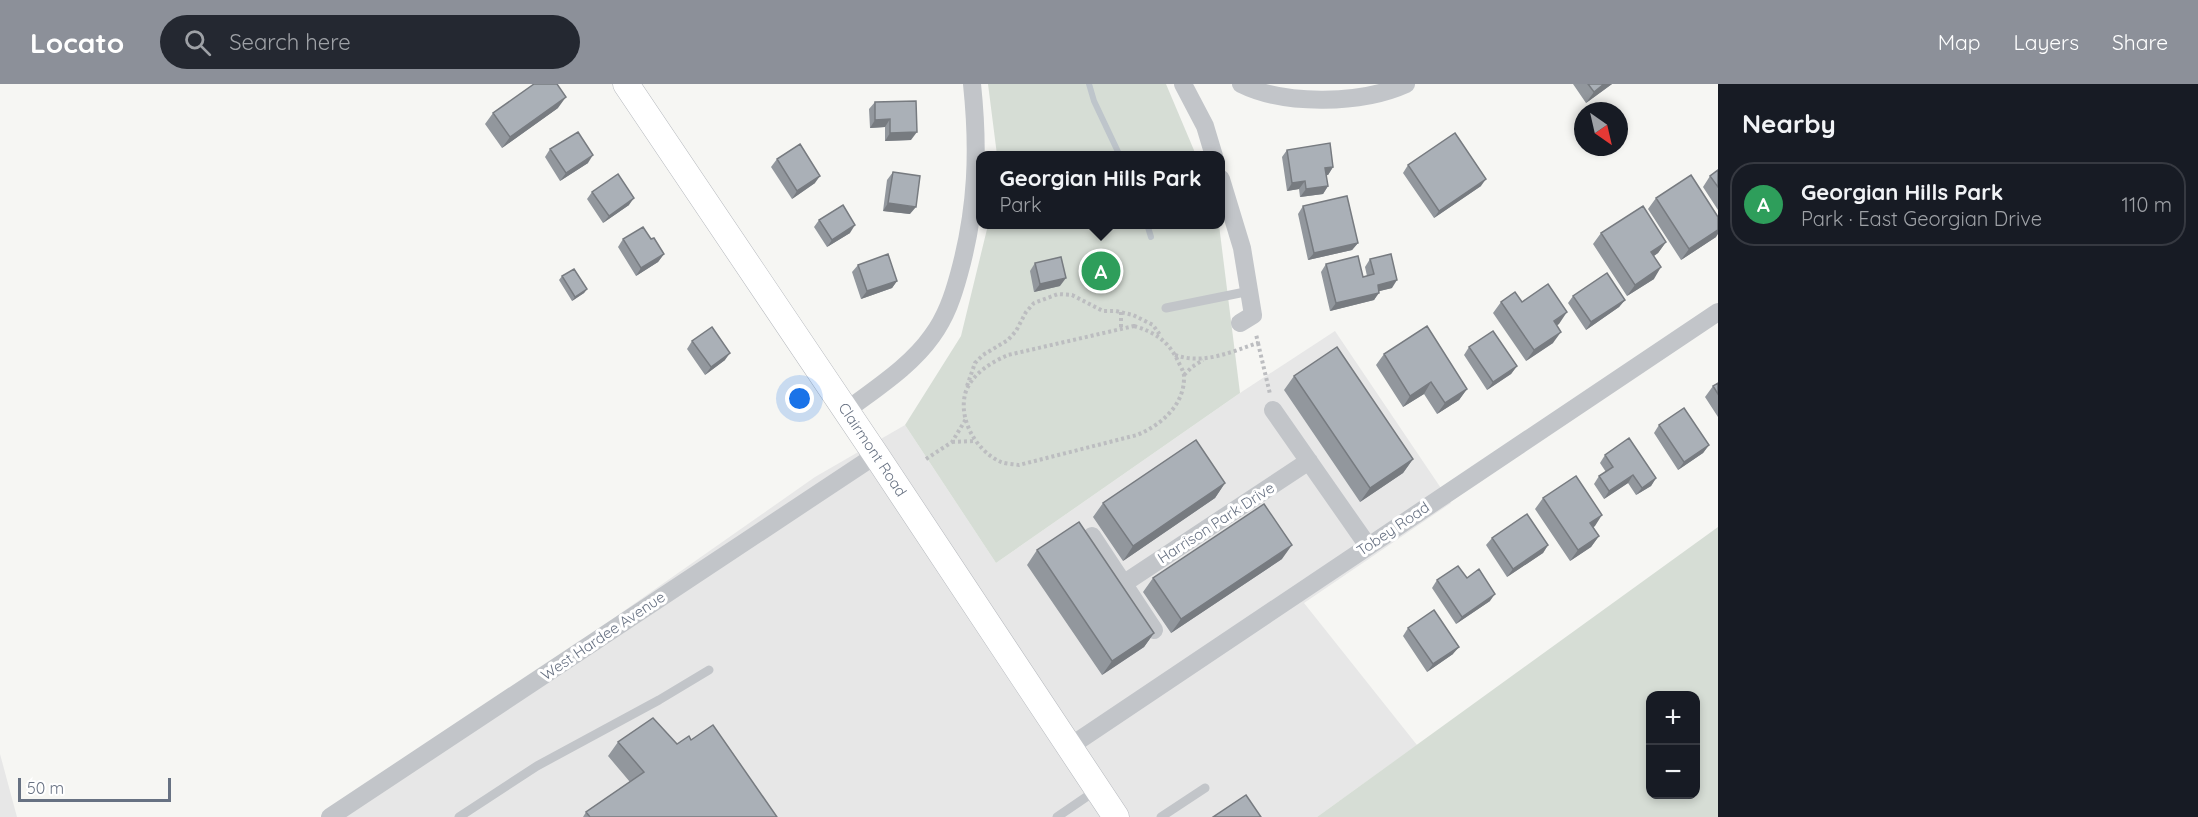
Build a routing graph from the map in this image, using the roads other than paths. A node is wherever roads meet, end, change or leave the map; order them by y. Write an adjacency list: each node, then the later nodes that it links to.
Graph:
1 (627, 84): 13 (main road, Clairmont Road)
2 (972, 84): 13 (street)
3 (1182, 84): 6 (street)
4 (1241, 84): 5 (street)
5 (1406, 84)
6 (1212, 151)
7 (1225, 192): 8 (street)
8 (1250, 291): 9 (lane); 11 (street)
9 (1166, 308)
10 (1718, 312): 17 (street, Tobey Road)
11 (1247, 319)
12 (1273, 410): 15 (street)
13 (846, 411): 14 (main road, Clairmont Road)
14 (876, 455): 21 (main road, Clairmont Road); 24 (street, West Hardee Avenue)
15 (1309, 461): 17 (street); 18 (street, Harrison Park Drive)
16 (1092, 536): 18 (street)
17 (1368, 546): 21 (street, Tobey Road)
18 (1123, 584): 19 (street)
19 (1154, 630)
20 (709, 670): 25 (lane)
21 (1069, 747): 23 (main road, Clairmont Road)
22 (1205, 788): 28 (lane)
23 (1097, 789): 26 (lane); 27 (main road, Clairmont Road)
24 (330, 817)
25 (459, 817)
26 (1057, 817)
27 (1116, 817)
28 (1161, 817)

